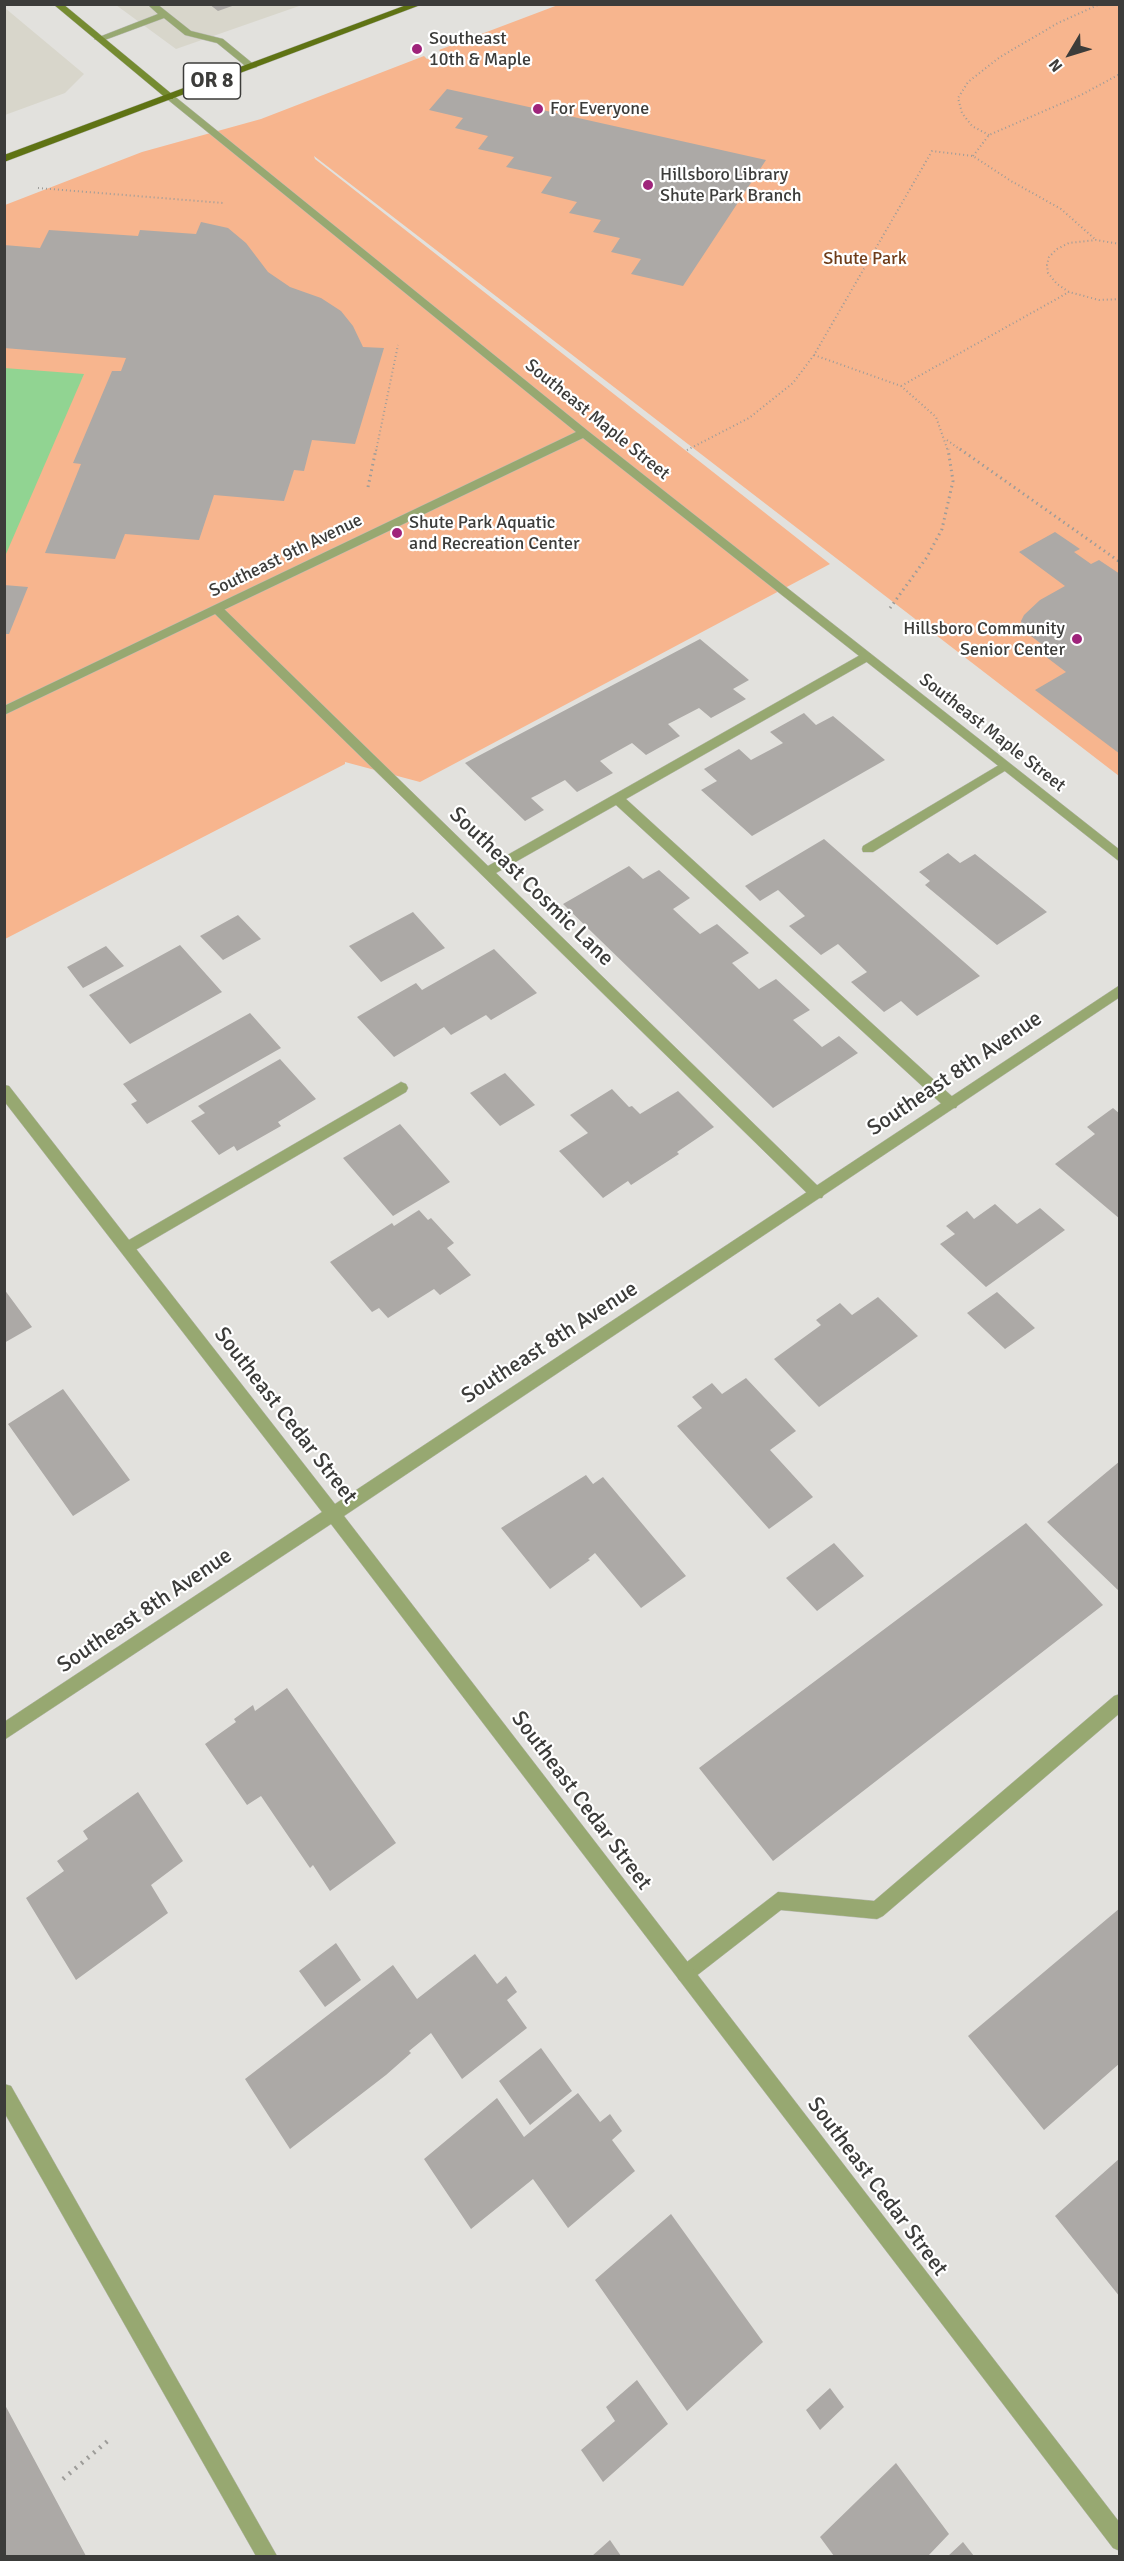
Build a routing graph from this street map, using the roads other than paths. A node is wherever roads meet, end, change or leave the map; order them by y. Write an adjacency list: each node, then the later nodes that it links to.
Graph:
1 (57, 4): 5 (street, Southeast Maple Street)
2 (151, 4): 4 (street)
3 (419, 4): 6 (main road, OR 8)
4 (164, 15): 5 (street); 6 (street)
5 (99, 39): 7 (street, Southeast Maple Street)
6 (252, 67): 7 (main road, OR 8)
7 (170, 97): 8 (main road, OR 8); 9 (street, Southeast Maple Street)
8 (4, 159)
9 (584, 433): 10 (street, Southeast 9th Avenue); 11 (street, Southeast Maple Street)
10 (217, 609): 12 (street, Southeast 9th Avenue); 17 (street, Southeast Cosmic Lane)
11 (866, 657): 13 (street, Southeast Maple Street); 14 (street)
12 (4, 711)
13 (1004, 766): 15 (street); 16 (street, Southeast Maple Street)
14 (617, 798): 17 (street); 21 (street)
15 (868, 849)
16 (1119, 857)
17 (486, 873): 22 (street, Southeast Cosmic Lane)
18 (1119, 990): 21 (street, Southeast 8th Avenue)
19 (401, 1088): 23 (street)
20 (4, 1090): 23 (street, Southeast Cedar Street)
21 (951, 1104): 22 (street, Southeast 8th Avenue)
22 (817, 1194): 24 (street, Southeast 8th Avenue)
23 (127, 1248): 24 (street, Southeast Cedar Street)
24 (333, 1514): 26 (street, Southeast 8th Avenue); 27 (street, Southeast Cedar Street)
25 (1119, 1702): 27 (street)
26 (4, 1732)
27 (685, 1974): 29 (street, Southeast Cedar Street)
28 (4, 2093): 30 (street)
29 (1119, 2541)
30 (267, 2556)

